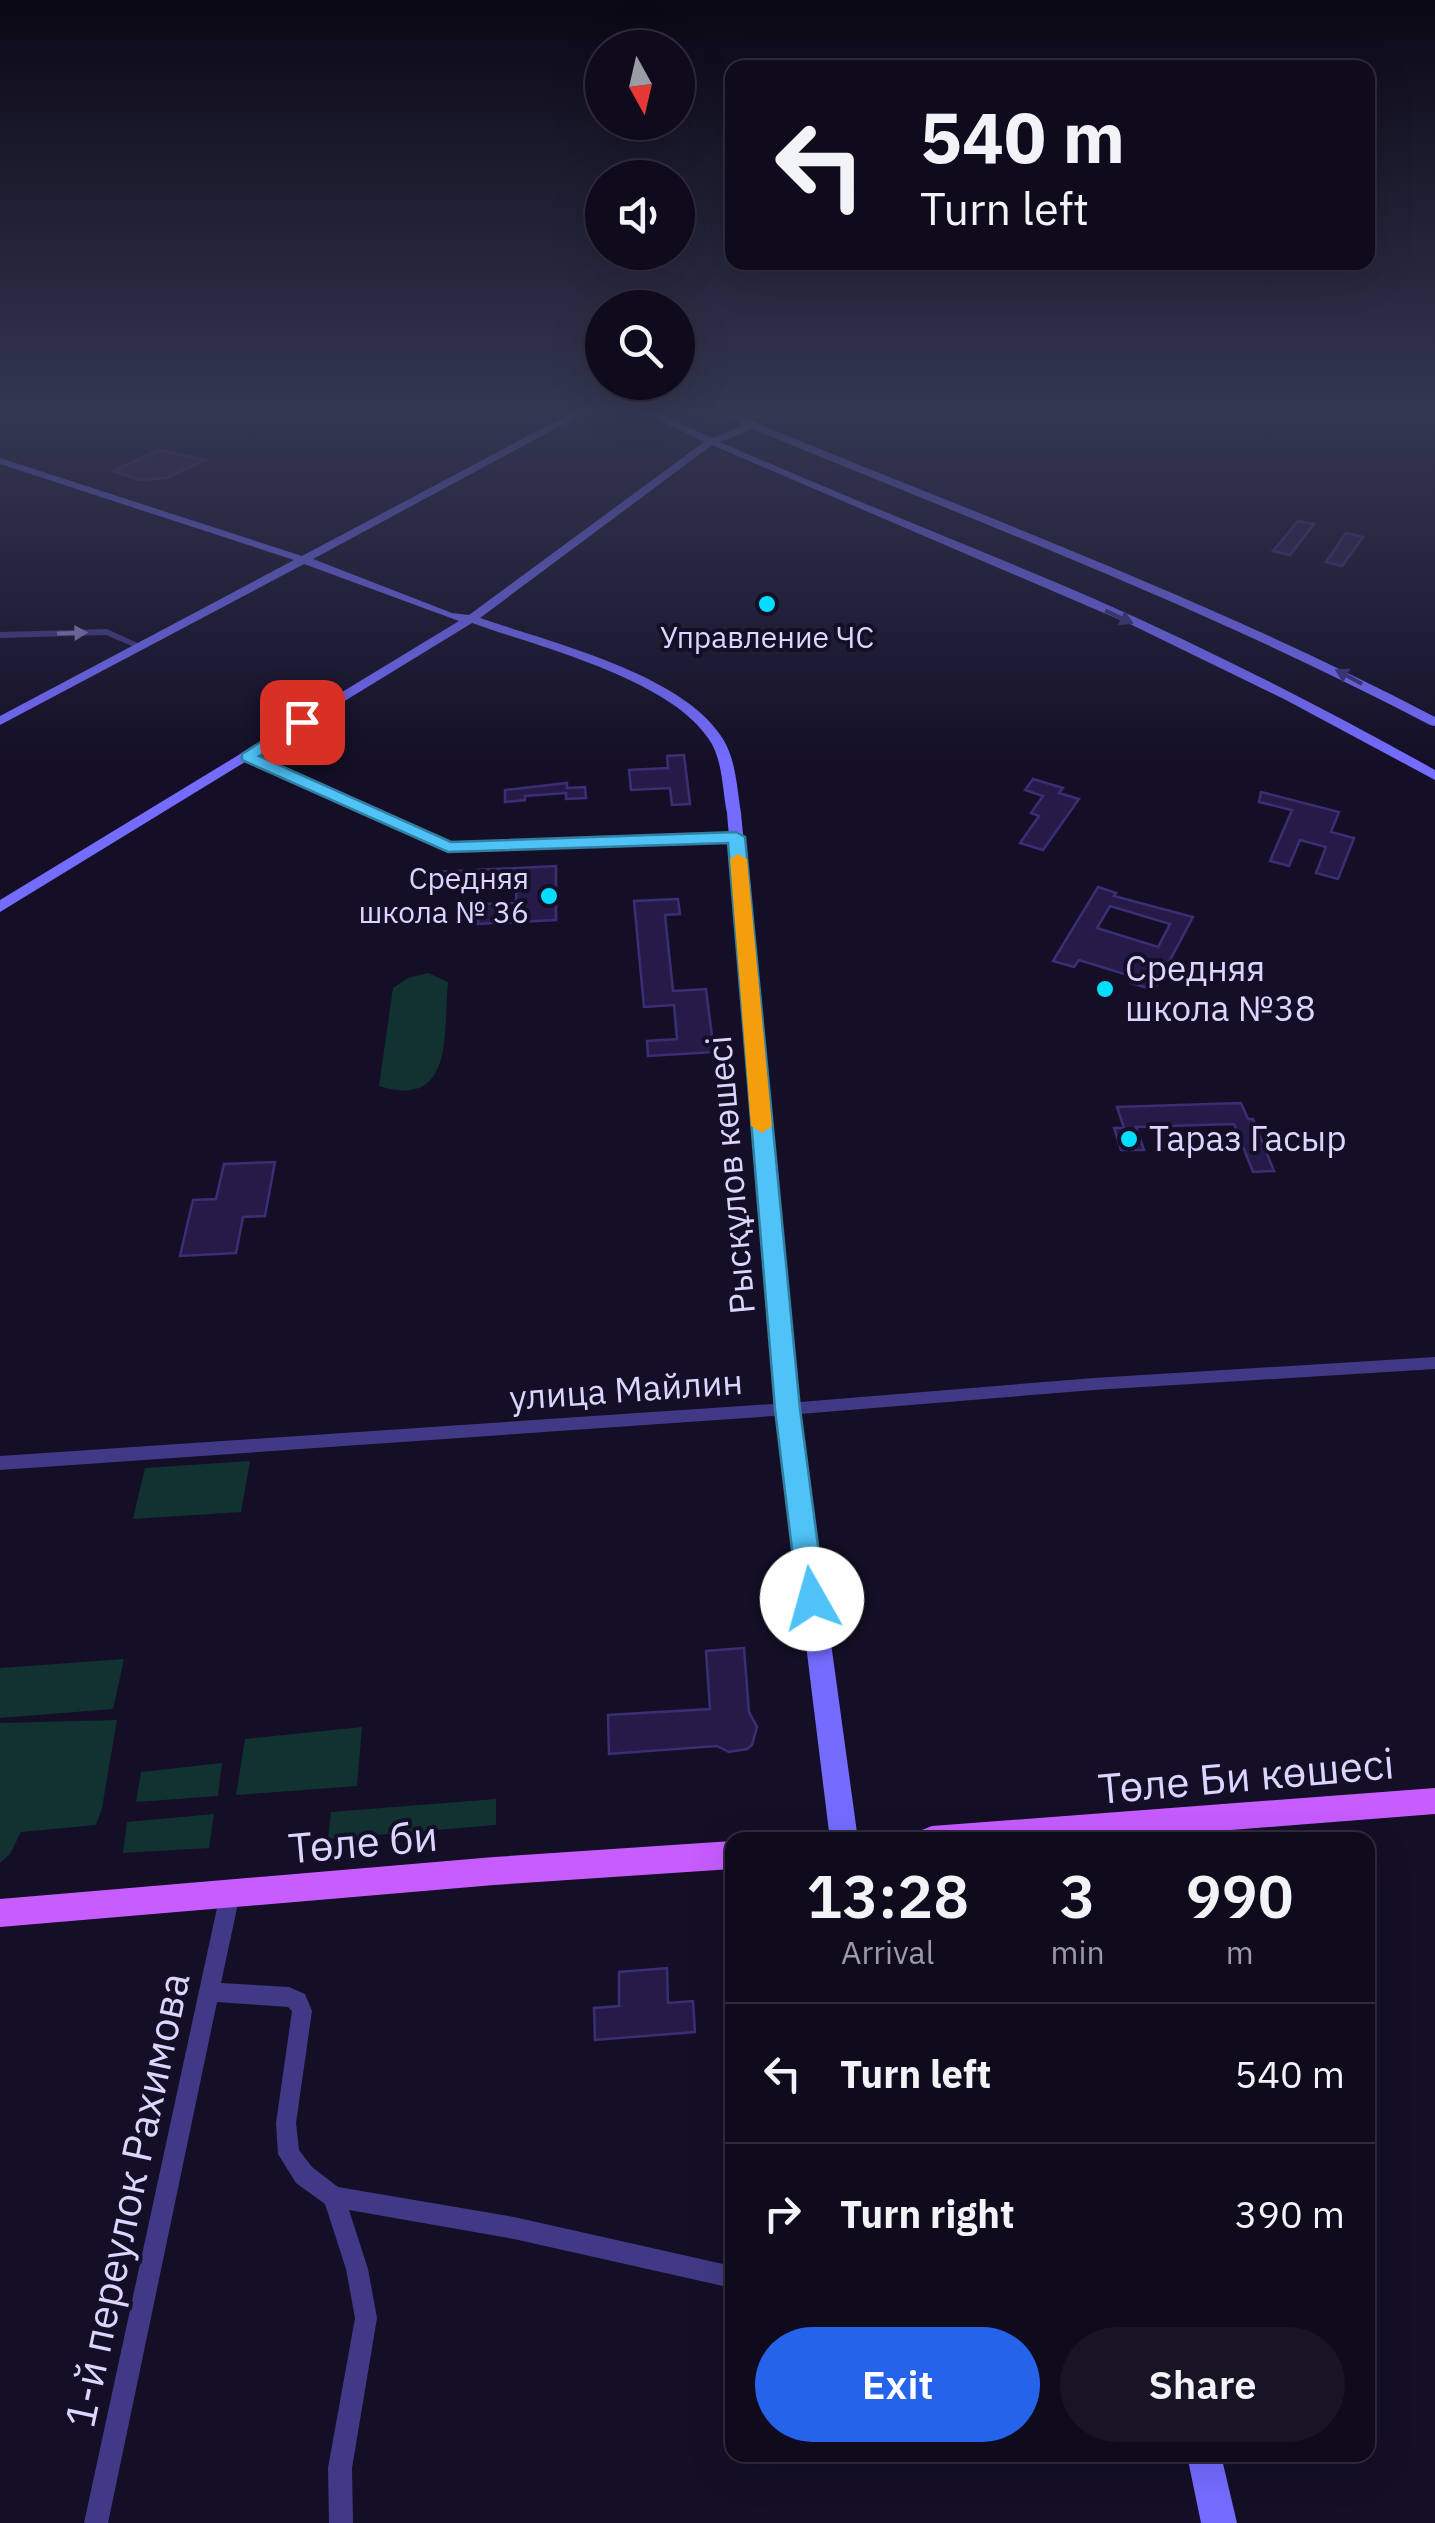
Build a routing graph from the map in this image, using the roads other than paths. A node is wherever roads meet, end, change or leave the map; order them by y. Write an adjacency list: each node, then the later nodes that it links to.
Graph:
1 (207, 529): 6 (main road, Рысқұлов көшесі)
2 (363, 529): 6 (main road)
3 (593, 529): 7 (main road)
4 (918, 529): 13 (main road, one-way to 13)
5 (1001, 529): 11 (main road, one-way to 5)
6 (304, 560): 7 (main road, Рысқұлов көшесі); 9 (main road)
7 (472, 619): 12 (main road); 14 (main road, Рысқұлов көшесі)
8 (0, 635): 9 (street, one-way to 9)
9 (142, 647): 10 (main road)
10 (0, 721)
11 (1435, 722)
12 (247, 757): 14 (street); 15 (main road)
13 (1435, 776)
14 (736, 837): 17 (main road, Рысқұлов көшесі)
15 (0, 907)
16 (1435, 1363): 17 (street, улица Майлин)
17 (788, 1409): 18 (street, улица Майлин); 20 (main road, Рысқұлов көшесі)
18 (0, 1463)
19 (1435, 1801): 21 (main road, Төле Би көшесі)
20 (843, 1832)
21 (1098, 1832)
22 (725, 1857): 23 (main road, Төле би)
23 (230, 1894): 24 (main road, Төле би); 25 (street, 1-й переулок Рахимова)
24 (0, 1913)
25 (209, 1992): 26 (street); 29 (street, 1-й переулок Рахимова)
26 (334, 2198): 27 (street); 30 (street)
27 (725, 2275)
28 (1206, 2462): 31 (main road)
29 (96, 2523)
30 (342, 2523)
31 (1219, 2523)

